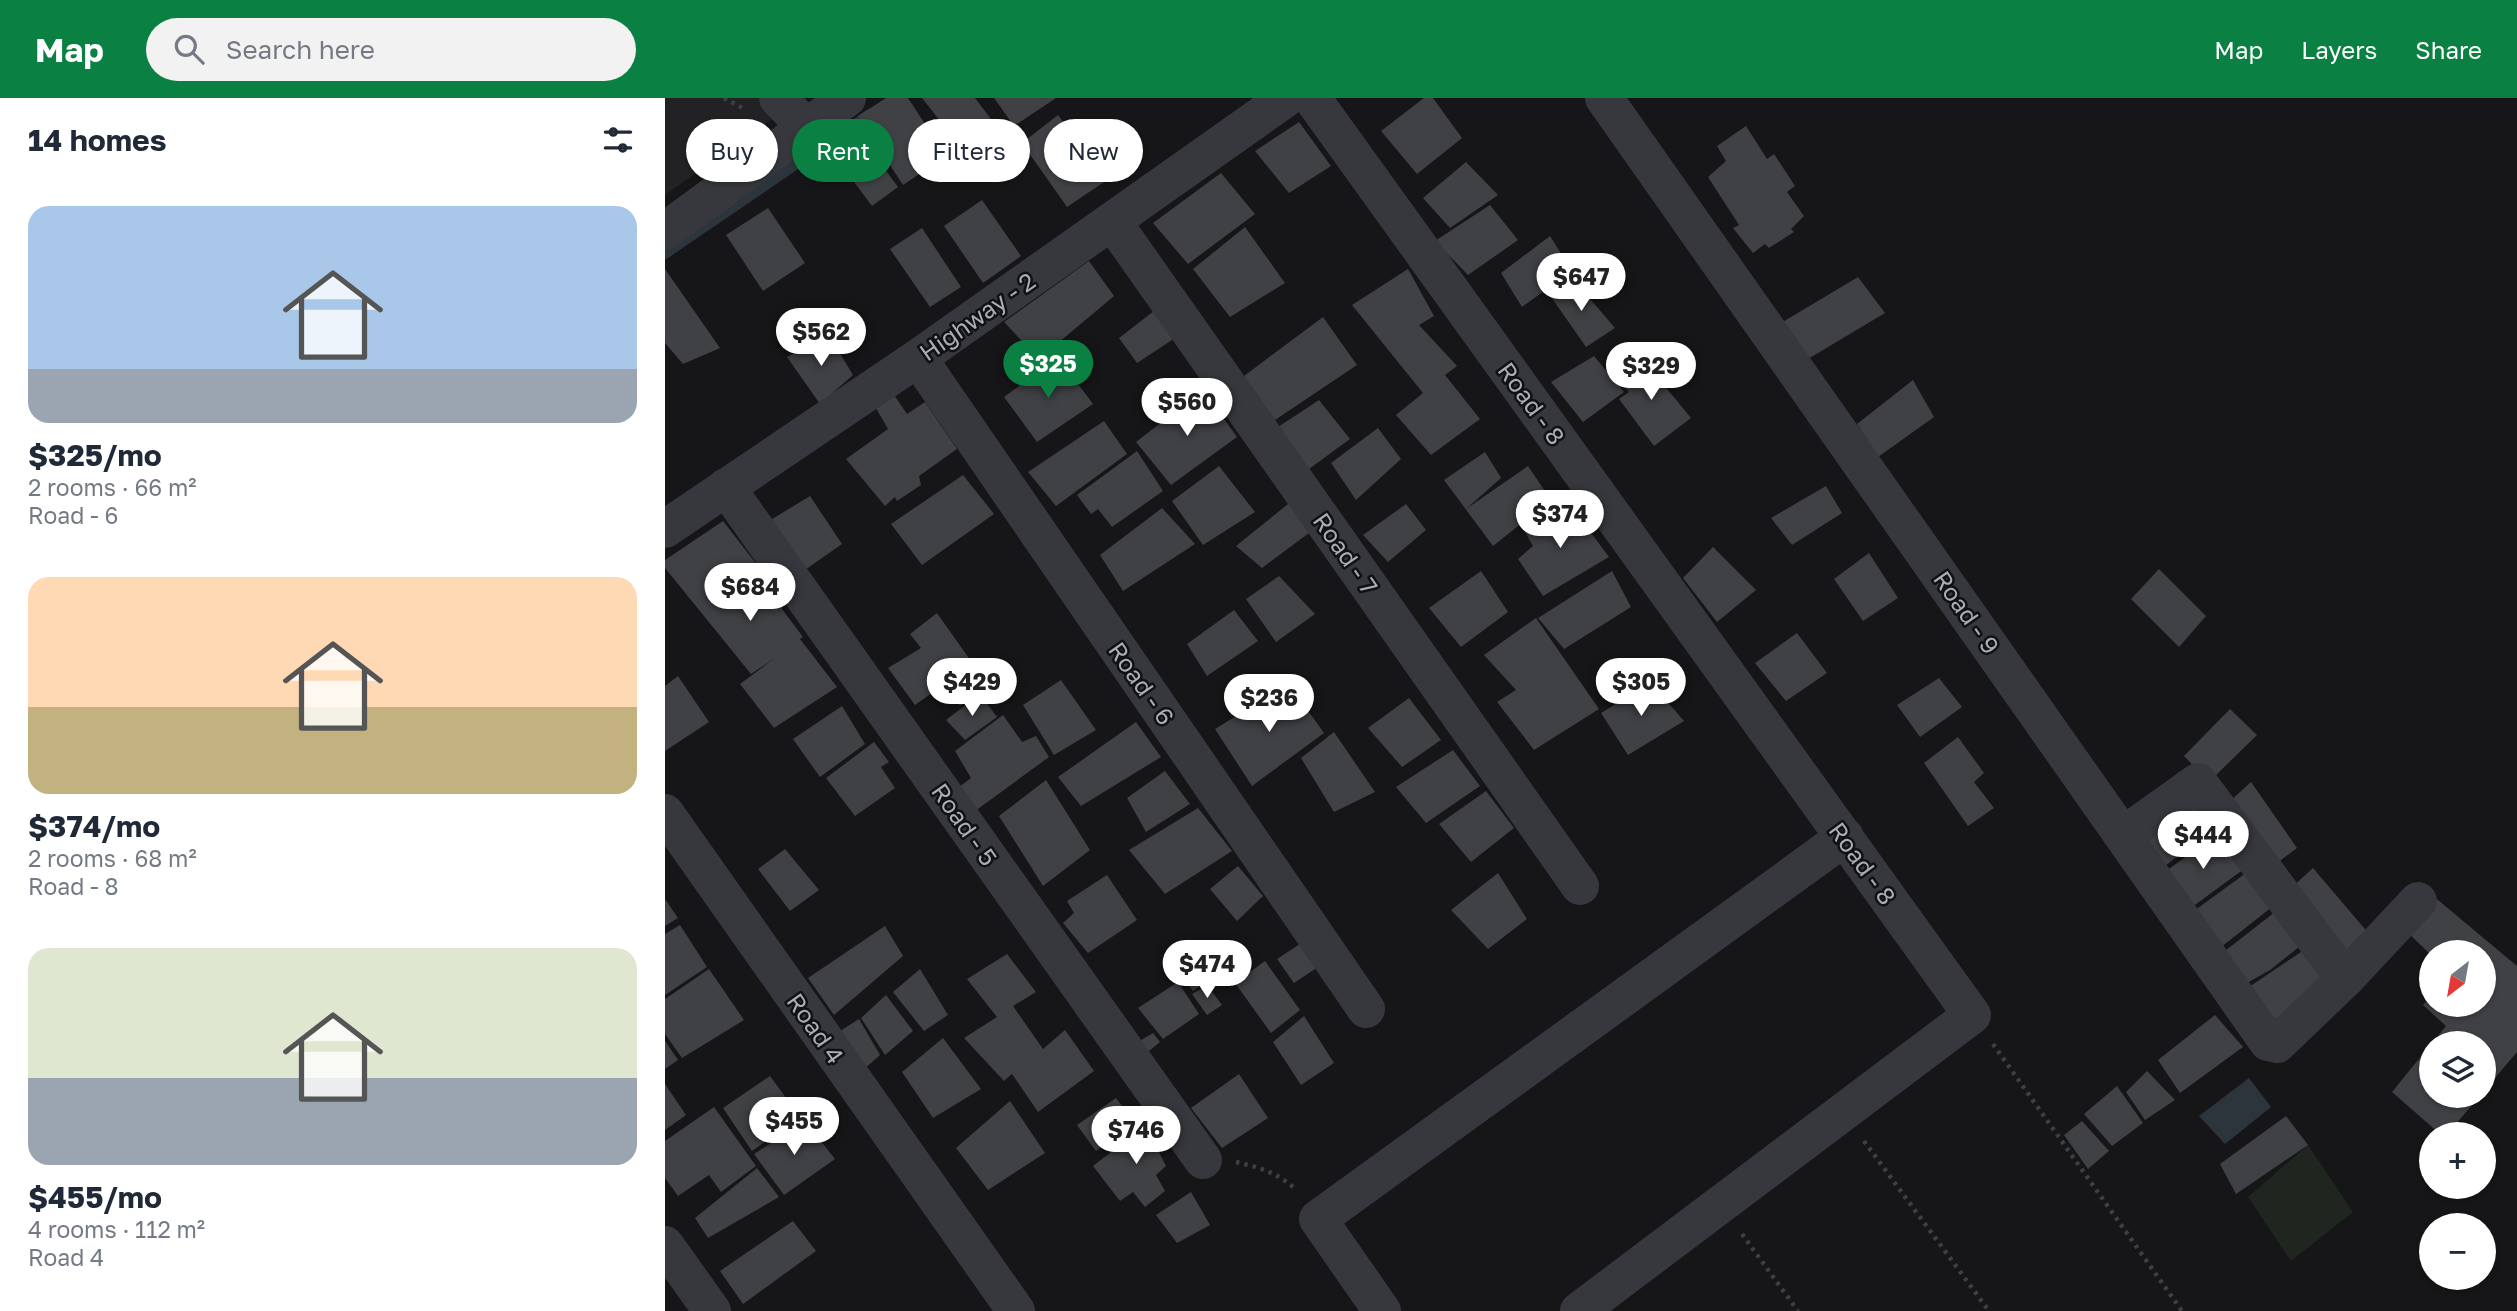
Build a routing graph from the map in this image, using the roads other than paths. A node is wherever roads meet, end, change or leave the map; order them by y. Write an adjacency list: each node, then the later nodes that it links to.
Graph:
1 (778, 98): 6 (street)
2 (847, 98): 7 (street)
3 (1286, 98): 9 (street, Highway - 2)
4 (1312, 98): 16 (street, Road - 8)
5 (1604, 98): 15 (street, Road - 9)
6 (798, 119)
7 (817, 119)
8 (792, 137): 10 (street)
9 (1112, 221): 11 (street, Highway - 2); 17 (street, Road - 7)
10 (665, 231)
11 (918, 358): 12 (street, Highway - 2); 20 (street, Road - 6)
12 (726, 487): 13 (street, Highway - 2); 21 (street, Road - 5)
13 (665, 529)
14 (665, 813): 24 (street, Road 4)
15 (2123, 835): 19 (street); 19 (street, Road - 9)
16 (1845, 837): 25 (street); 26 (street, Road - 8)
17 (1580, 886)
18 (2418, 901): 19 (street)
19 (2345, 979)
20 (1366, 1009)
21 (1203, 1160)
22 (665, 1245): 23 (street)
23 (712, 1311)
24 (1016, 1311)
25 (1382, 1311)
26 (1579, 1311)

